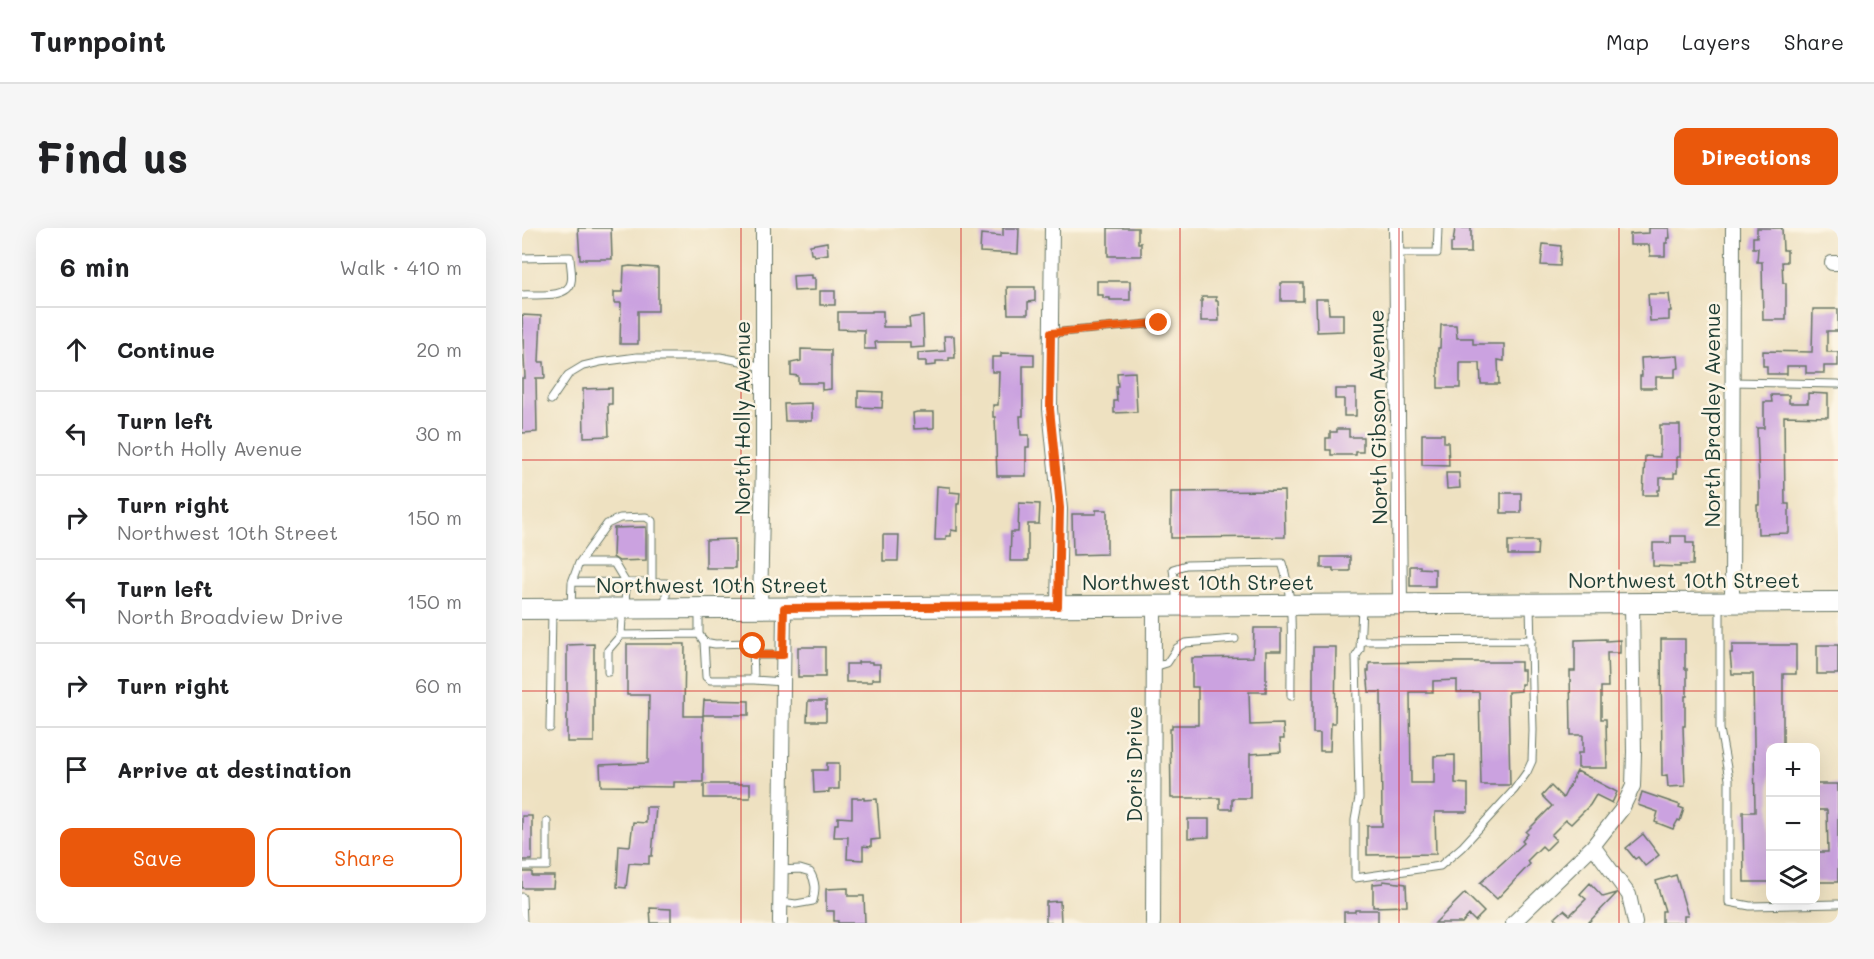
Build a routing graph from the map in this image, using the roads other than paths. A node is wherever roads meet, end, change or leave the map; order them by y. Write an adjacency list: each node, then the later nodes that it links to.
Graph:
1 (763, 228): 11 (street, North Holly Avenue)
2 (1052, 228): 10 (street)
3 (1396, 228): 6 (street, North Gibson Avenue)
4 (1438, 228): 6 (lane)
5 (1733, 228): 12 (street, North Bradley Avenue)
6 (1396, 253): 25 (street, North Gibson Avenue)
7 (522, 258): 8 (lane)
8 (522, 295)
9 (1159, 323): 10 (lane)
10 (1051, 333): 26 (street)
11 (763, 368): 14 (lane); 31 (street, North Holly Avenue)
12 (1732, 382): 13 (lane); 22 (street, North Bradley Avenue)
13 (1838, 384)
14 (551, 400)
15 (579, 563): 16 (lane); 17 (lane); 18 (lane)
16 (572, 582): 17 (lane); 34 (lane)
17 (626, 583): 18 (lane); 35 (lane)
18 (652, 583): 29 (lane)
19 (1838, 602): 22 (main road, Northwest 10th Street)
20 (1530, 603): 21 (main road, Northwest 10th Street); 25 (main road, Northwest 10th Street); 39 (lane)
21 (1632, 603): 22 (main road, Northwest 10th Street); 51 (street)
22 (1726, 603): 56 (lane)
23 (1362, 604): 24 (main road, Northwest 10th Street); 25 (main road, Northwest 10th Street); 40 (lane)
24 (1290, 605): 28 (main road, Northwest 10th Street); 28 (lane); 48 (lane)
25 (1400, 605)
26 (1058, 606): 27 (main road, Northwest 10th Street); 32 (main road, Northwest 10th Street)
27 (1154, 606): 28 (main road, Northwest 10th Street); 44 (street, Doris Drive)
28 (1177, 606)
29 (666, 608): 30 (main road, Northwest 10th Street); 35 (main road, Northwest 10th Street)
30 (698, 608): 31 (main road, Northwest 10th Street); 36 (lane)
31 (760, 608): 32 (main road, Northwest 10th Street)
32 (784, 608): 43 (street)
33 (522, 609): 34 (main road, Northwest 10th Street)
34 (562, 609): 35 (main road, Northwest 10th Street); 49 (lane)
35 (625, 609): 37 (lane)
36 (699, 634): 37 (lane); 41 (lane)
37 (621, 635): 45 (lane)
38 (1235, 639): 44 (lane)
39 (1532, 640): 40 (lane); 40 (lane)
40 (1360, 641)
41 (704, 642): 42 (lane); 46 (lane)
42 (754, 651): 43 (lane); 46 (lane)
43 (783, 655): 47 (street)
44 (1154, 667): 59 (street, Doris Drive)
45 (608, 672)
46 (754, 680): 47 (lane)
47 (783, 682): 53 (street)
48 (1291, 696)
49 (550, 728)
50 (547, 821): 52 (lane)
51 (1593, 846): 60 (street); 61 (street)
52 (522, 866)
53 (781, 870): 55 (street); 55 (lane)
54 (522, 897): 57 (lane)
55 (780, 903): 58 (street)
56 (1838, 904)
57 (523, 923)
58 (780, 923)
59 (1153, 923)
60 (1513, 923)
61 (1635, 923)

